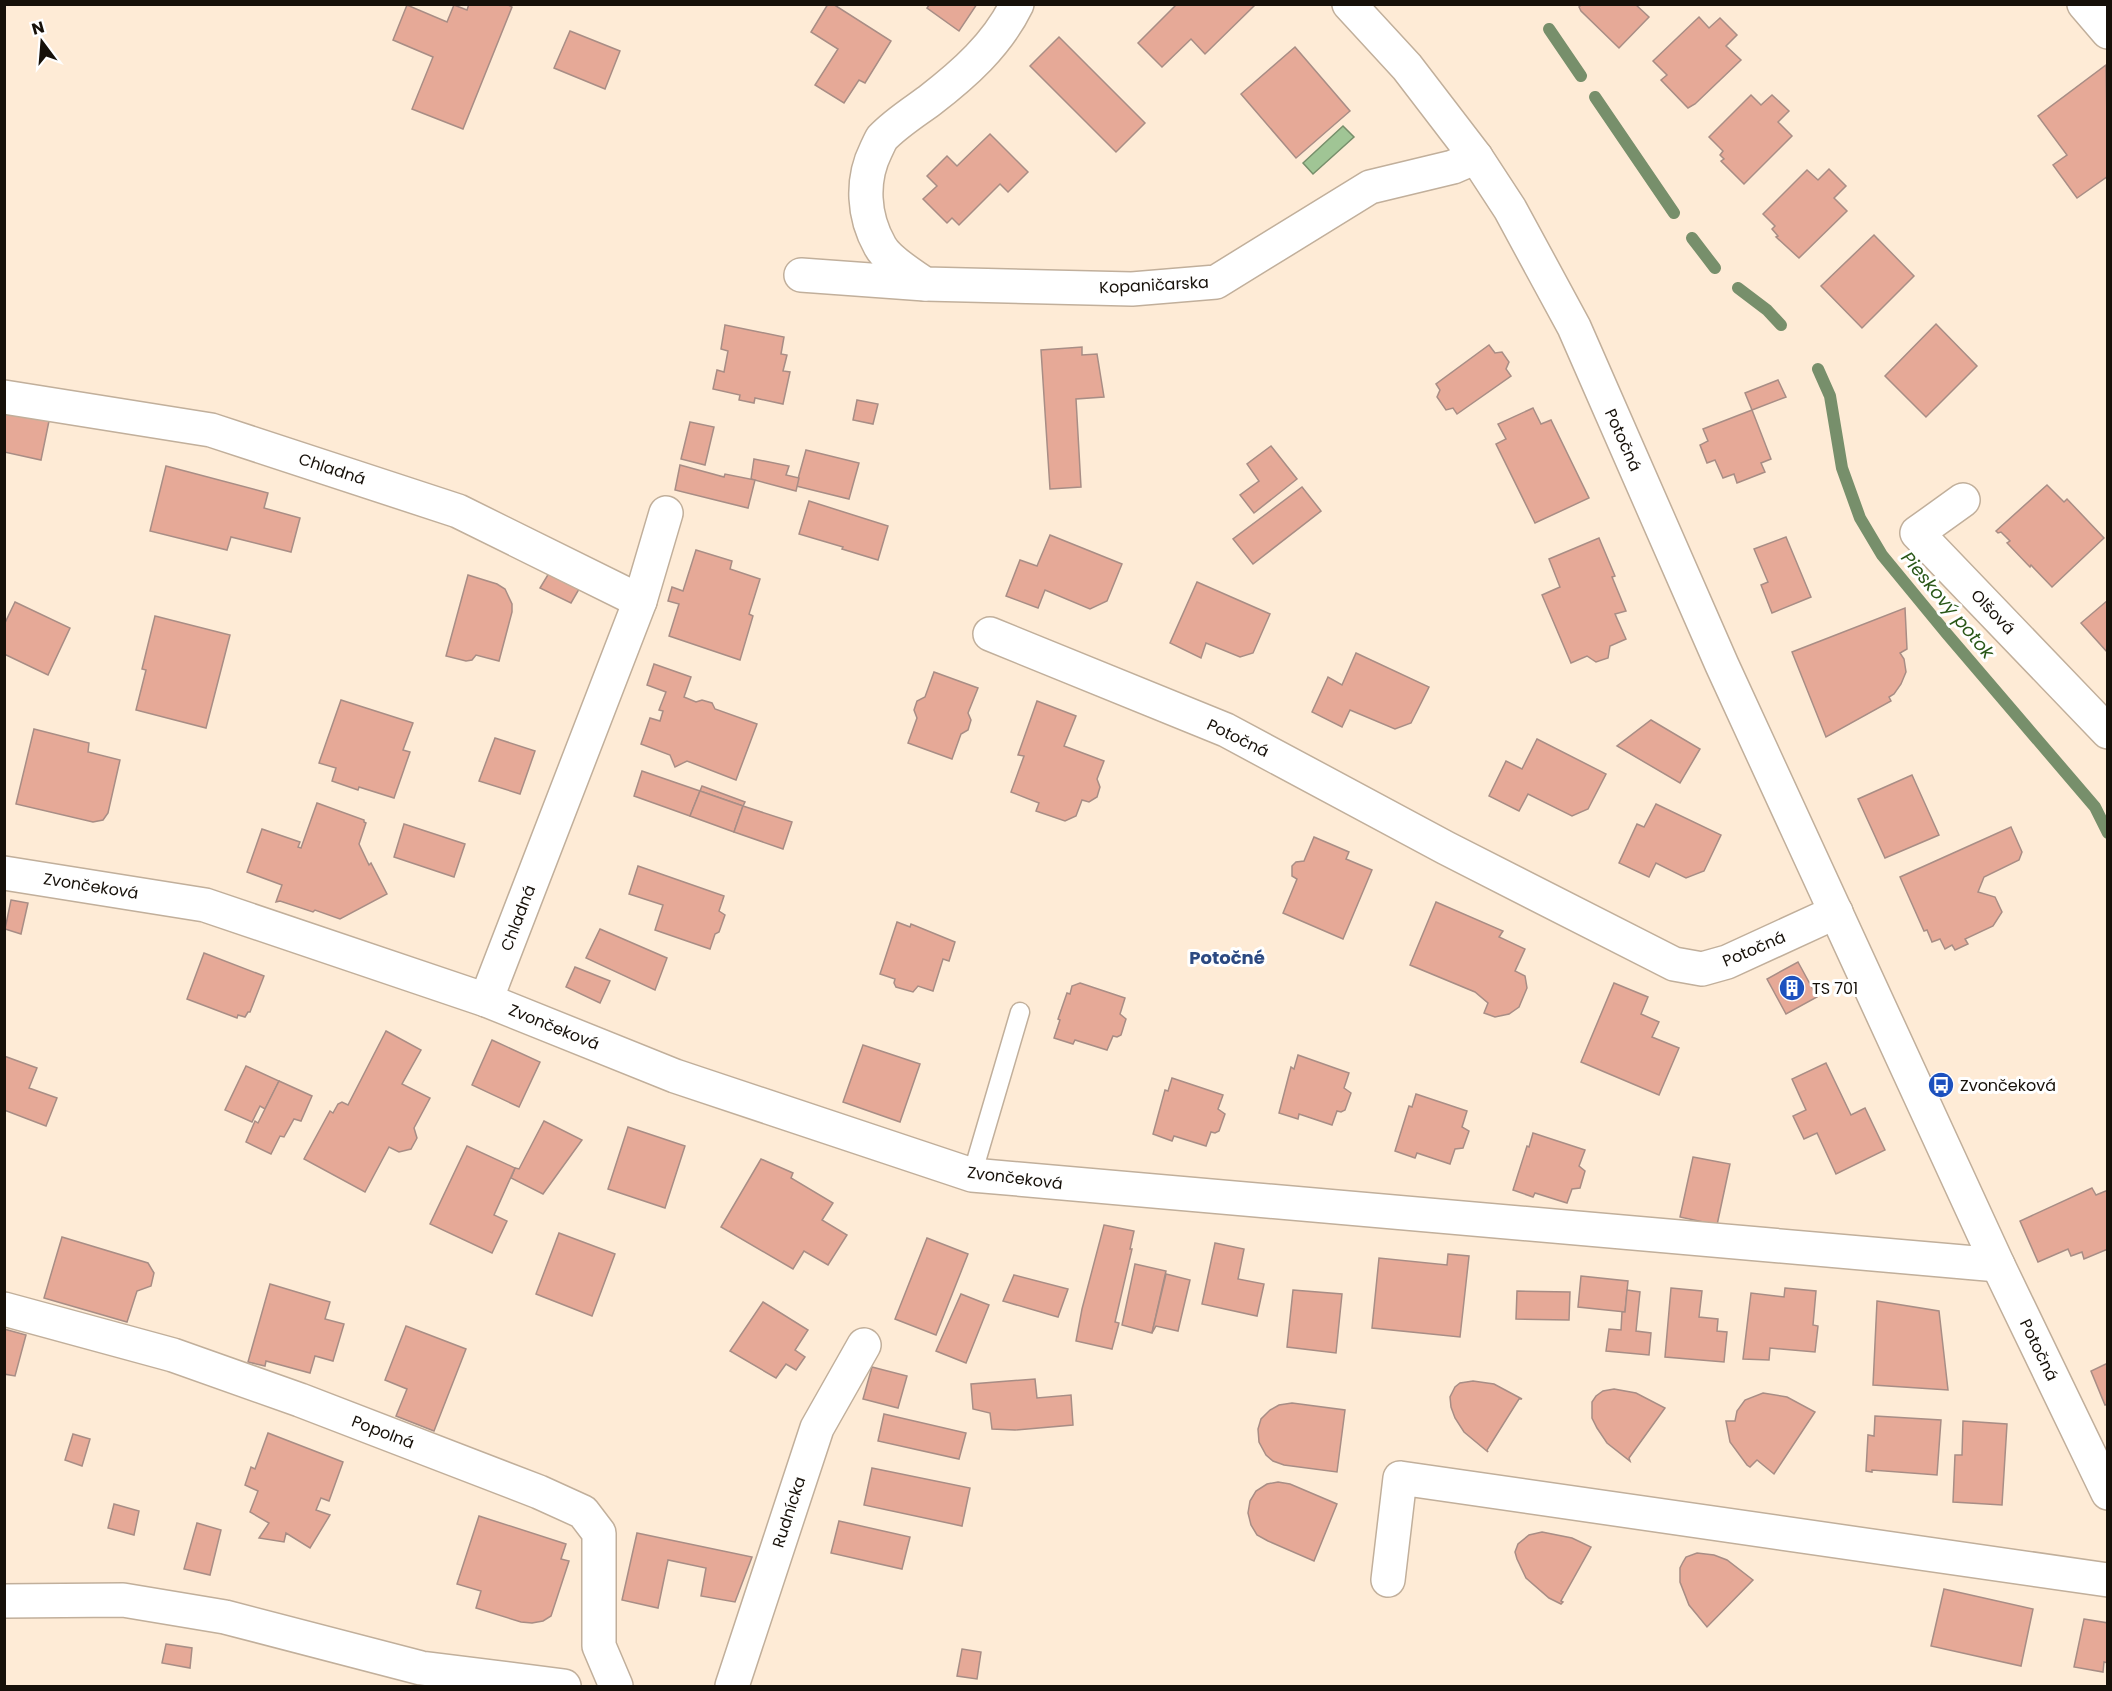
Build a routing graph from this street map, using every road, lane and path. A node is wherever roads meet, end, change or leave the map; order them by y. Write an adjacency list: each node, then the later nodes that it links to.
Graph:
1 (1017, 4): 7 (street)
2 (1349, 4): 5 (street, Potočná)
3 (2084, 4): 4 (street)
4 (2108, 32)
5 (1476, 157): 7 (street, Kopaničarska); 15 (street, Potočná)
6 (801, 275): 7 (street, Kopaničarska)
7 (925, 284)
8 (4, 397): 11 (street, Chladná)
9 (1963, 500): 13 (street, Olšová)
10 (666, 513): 11 (street, Chladná)
11 (640, 601): 16 (street, Chladná)
12 (990, 634): 15 (street, Potočná)
13 (2108, 732)
14 (4, 873): 16 (street, Zvončeková)
15 (1836, 912): 19 (street, Potočná)
16 (486, 999): 18 (street, Zvončeková)
17 (1020, 1012): 18 (lane)
18 (972, 1175): 19 (street, Zvončeková)
19 (1998, 1264): 22 (street, Potočná)
20 (4, 1309): 28 (street, Popolná)
21 (864, 1344): 29 (street, Rudnícka)
22 (2106, 1486)
23 (1388, 1580): 24 (street)
24 (2108, 1580)
25 (4, 1601): 26 (street)
26 (417, 1677): 27 (street)
27 (564, 1686)
28 (616, 1686)
29 (732, 1686)

